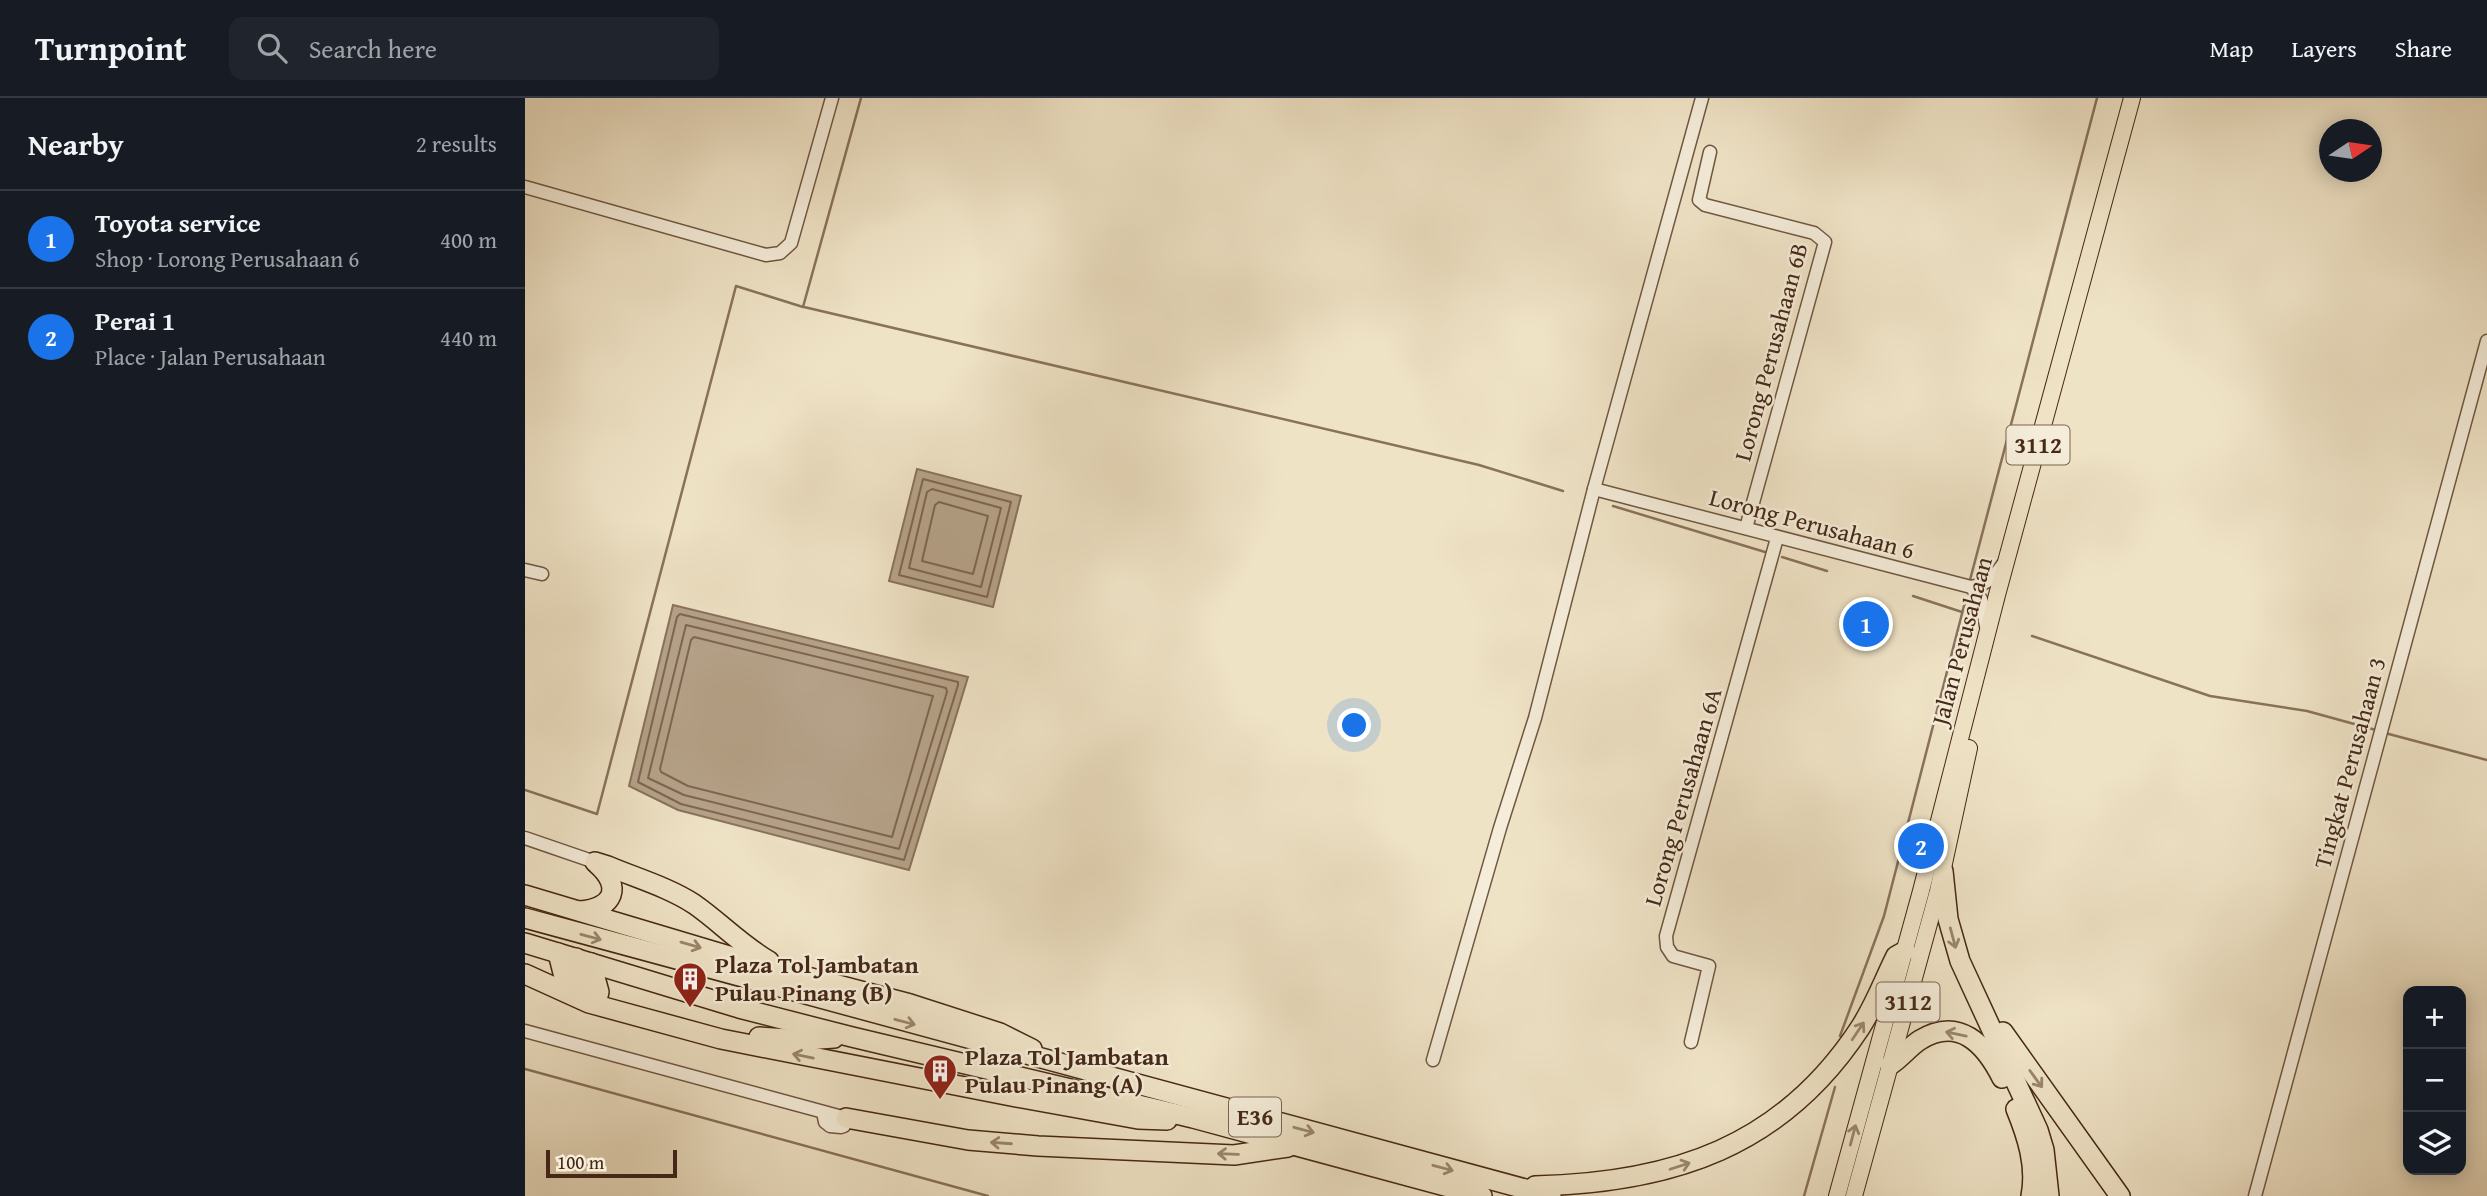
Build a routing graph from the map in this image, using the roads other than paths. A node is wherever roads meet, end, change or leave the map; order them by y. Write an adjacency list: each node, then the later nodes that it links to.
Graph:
1 (832, 98): 6 (street)
2 (1702, 98): 8 (street)
3 (2132, 98): 11 (main road, Jalan Perusahaan / 3112)
4 (2142, 98): 18 (main road, Jalan Perusahaan / 3112)
5 (1710, 152): 9 (street, Lorong Perusahaan 6B)
6 (525, 187)
7 (2487, 341): 48 (street, Tingkat Perusahaan 3)
8 (1594, 489): 9 (street, Lorong Perusahaan 6); 34 (street)
9 (1746, 528): 10 (street, Lorong Perusahaan 6)
10 (1777, 538): 14 (street, Lorong Perusahaan 6); 33 (street, Lorong Perusahaan 6A)
11 (2008, 555): 14 (street); 15 (main road, Jalan Perusahaan / 3112)
12 (525, 570): 13 (street)
13 (542, 574)
14 (1971, 587): 15 (street)
15 (1987, 634): 23 (main road, Jalan Perusahaan / 3112)
16 (525, 838): 17 (street)
17 (595, 862): 20 (highway); 26 (highway)
18 (1943, 871): 30 (highway, one-way to 30); 36 (main road, Jalan Perusahaan / 3112)
19 (525, 895): 20 (highway)
20 (579, 911): 26 (highway, one-way to 26)
21 (525, 918): 35 (highway, E36, one-way to 35)
22 (525, 943): 24 (highway, E36)
23 (1905, 951): 40 (highway, one-way to 23); 43 (main road, Jalan Perusahaan / 3112, one-way to 23)
24 (575, 958): 28 (highway); 29 (highway); 32 (highway, E36)
25 (525, 966): 28 (highway)
26 (779, 969): 35 (highway)
27 (525, 974): 38 (highway, E36, one-way to 27)
28 (562, 986): 29 (highway)
29 (589, 997): 32 (highway)
30 (1980, 1004): 46 (highway); 47 (highway, one-way to 47)
31 (525, 1031): 37 (street)
32 (852, 1037): 38 (highway, E36)
33 (1691, 1042)
34 (1433, 1060)
35 (1064, 1066): 40 (highway, E36, one-way to 40)
36 (1888, 1070): 44 (main road, Jalan Perusahaan / 3112); 45 (highway, one-way to 36)
37 (846, 1118): 39 (highway, one-way to 37)
38 (1193, 1118): 39 (highway, E36)
39 (1296, 1146): 41 (highway, E36)
40 (1516, 1187): 42 (highway, E36)
41 (1482, 1196)
42 (1551, 1196)
43 (1837, 1196)
44 (1854, 1196)
45 (2031, 1196)
46 (2049, 1196)
47 (2120, 1196)
48 (2255, 1196)

